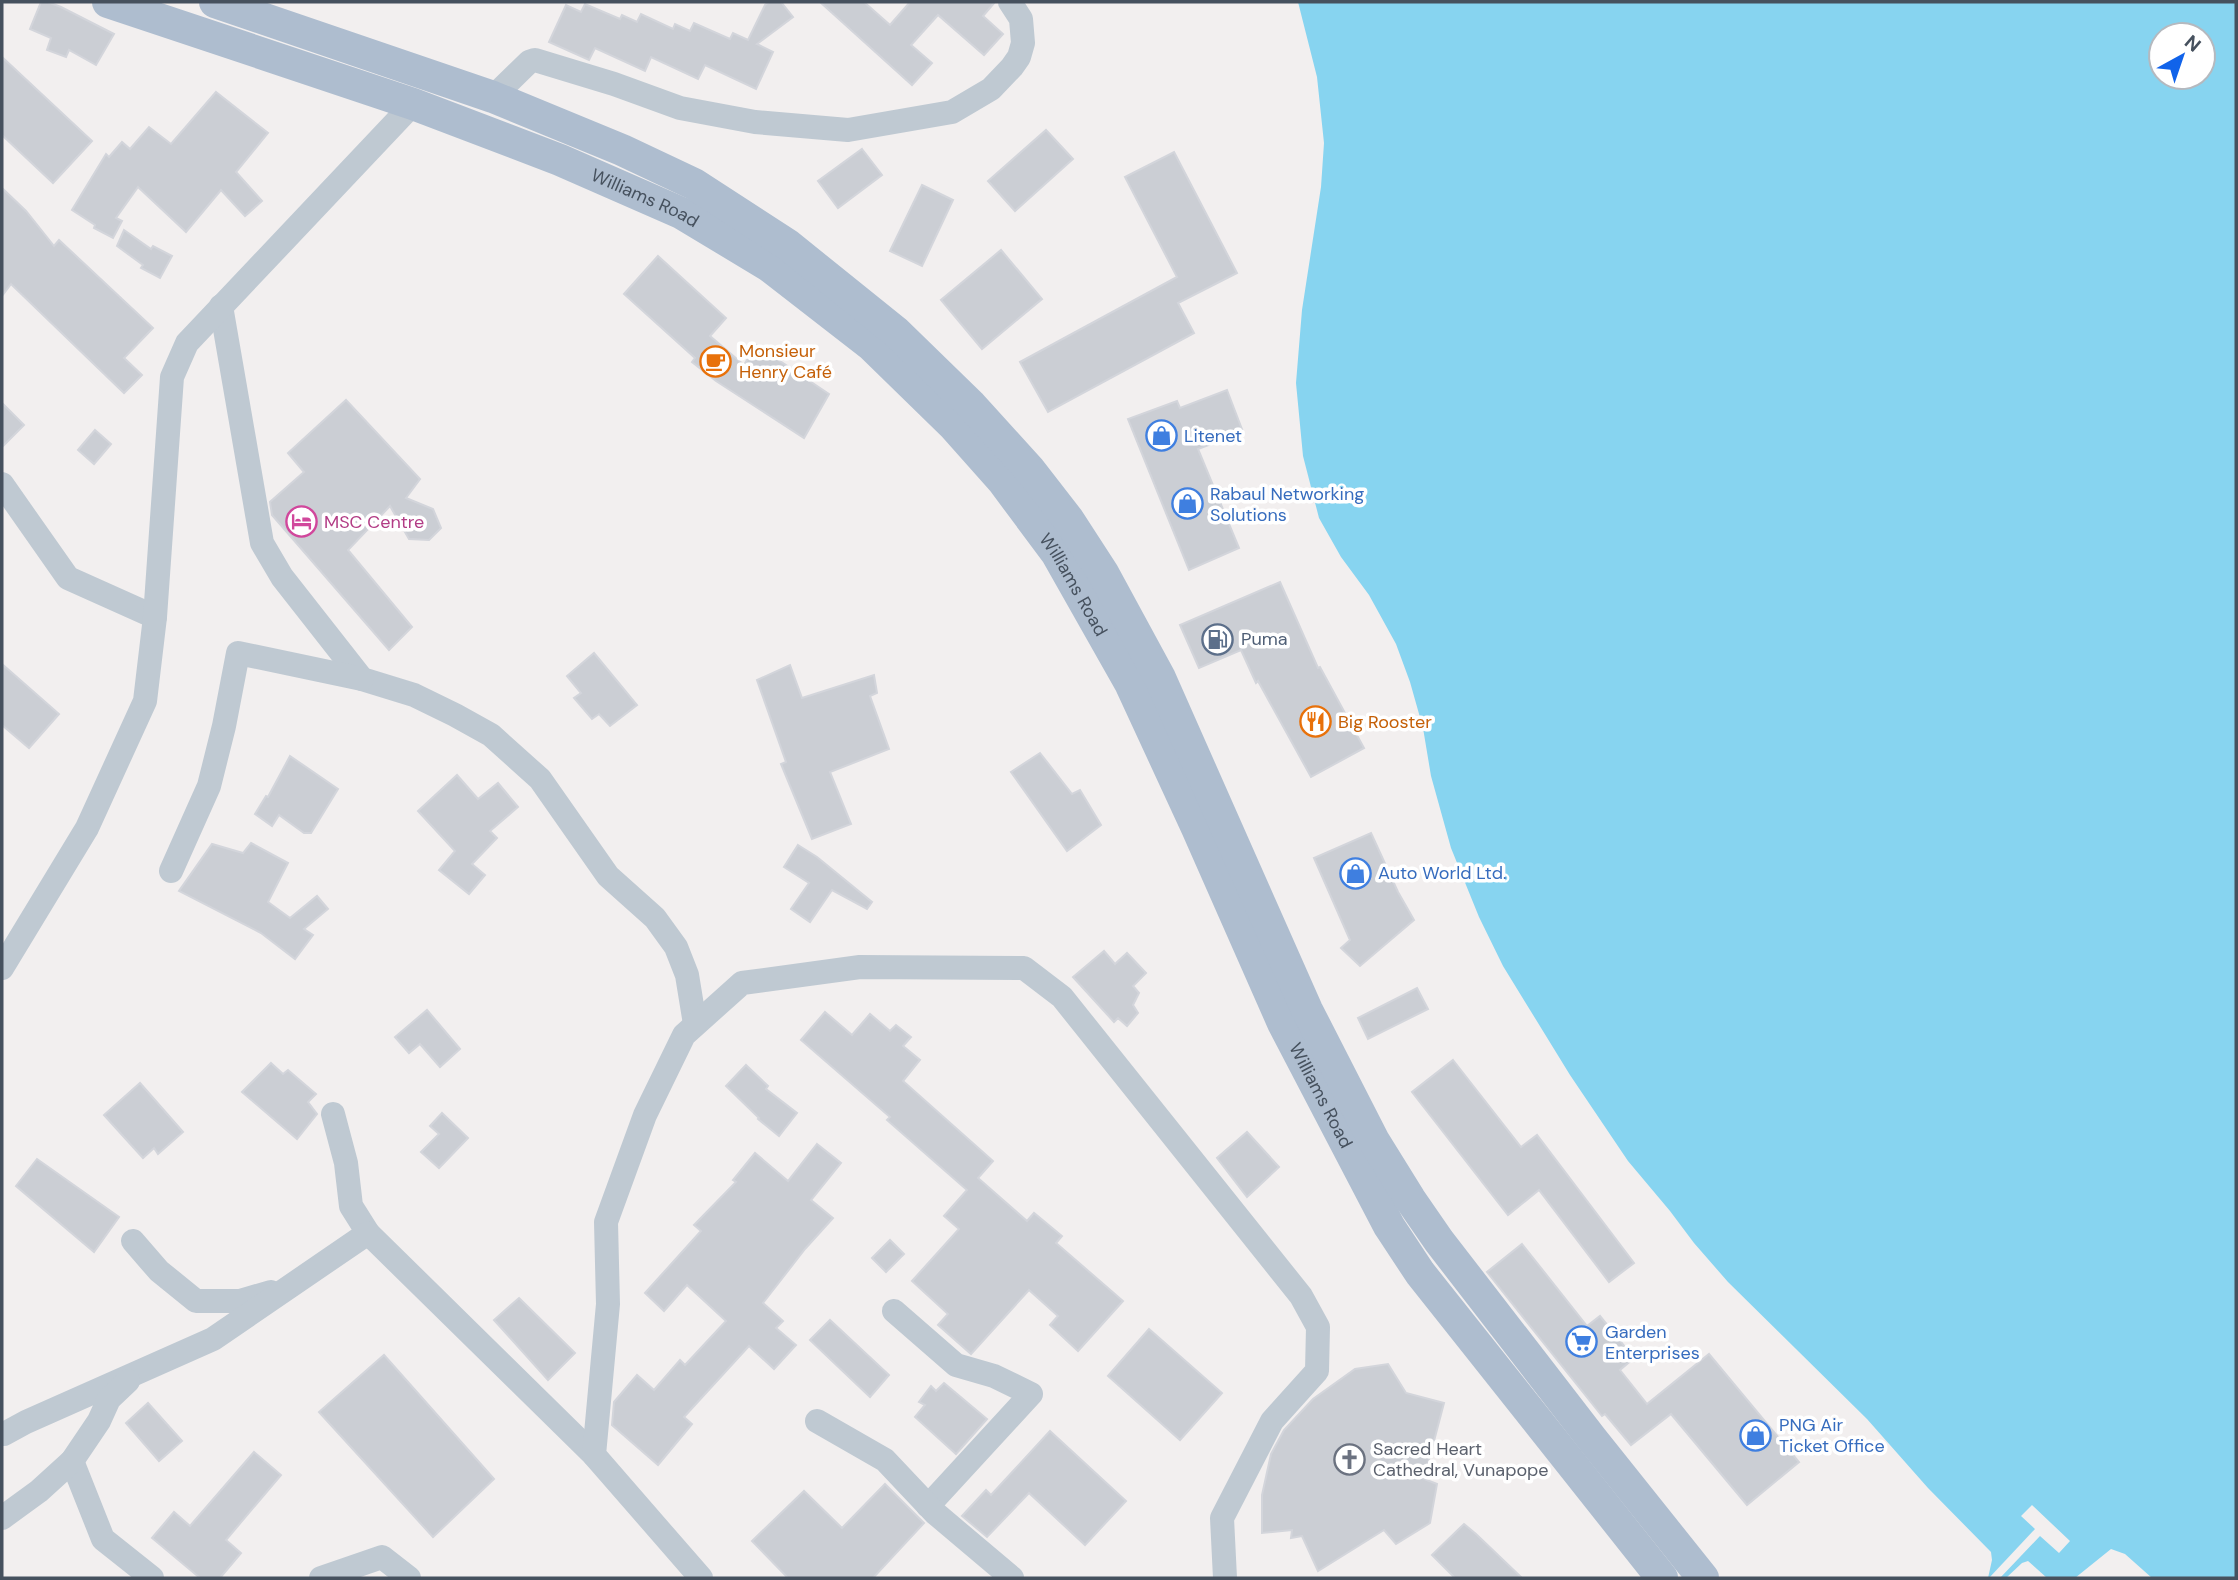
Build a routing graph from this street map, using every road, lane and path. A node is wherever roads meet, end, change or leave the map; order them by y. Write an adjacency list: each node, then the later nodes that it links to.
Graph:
1 (108, 2): 5 (main road, Williams Road)
2 (215, 2): 4 (main road, Williams Road)
3 (1010, 2): 4 (street)
4 (493, 97): 32 (main road, Williams Road)
5 (413, 104): 6 (street); 31 (main road, Williams Road)
6 (220, 306): 8 (street); 9 (street)
7 (2, 484): 8 (street)
8 (155, 617): 11 (street)
9 (362, 679): 10 (street); 12 (street)
10 (171, 871)
11 (2, 968)
12 (695, 1024): 21 (street); 30 (street)
13 (332, 1114): 14 (street)
14 (368, 1233): 16 (street); 21 (street)
15 (133, 1241): 16 (street)
16 (285, 1288): 18 (street)
17 (894, 1311): 23 (street)
18 (136, 1373): 20 (street); 22 (street)
19 (817, 1421): 23 (street)
20 (4, 1434)
21 (594, 1455): 28 (street)
22 (72, 1461): 24 (street); 25 (street)
23 (928, 1506): 29 (street)
24 (2, 1518)
25 (152, 1578)
26 (321, 1578): 27 (street)
27 (409, 1578)
28 (701, 1578)
29 (1012, 1578)
30 (1225, 1578)
31 (1662, 1578)
32 (1703, 1578)

